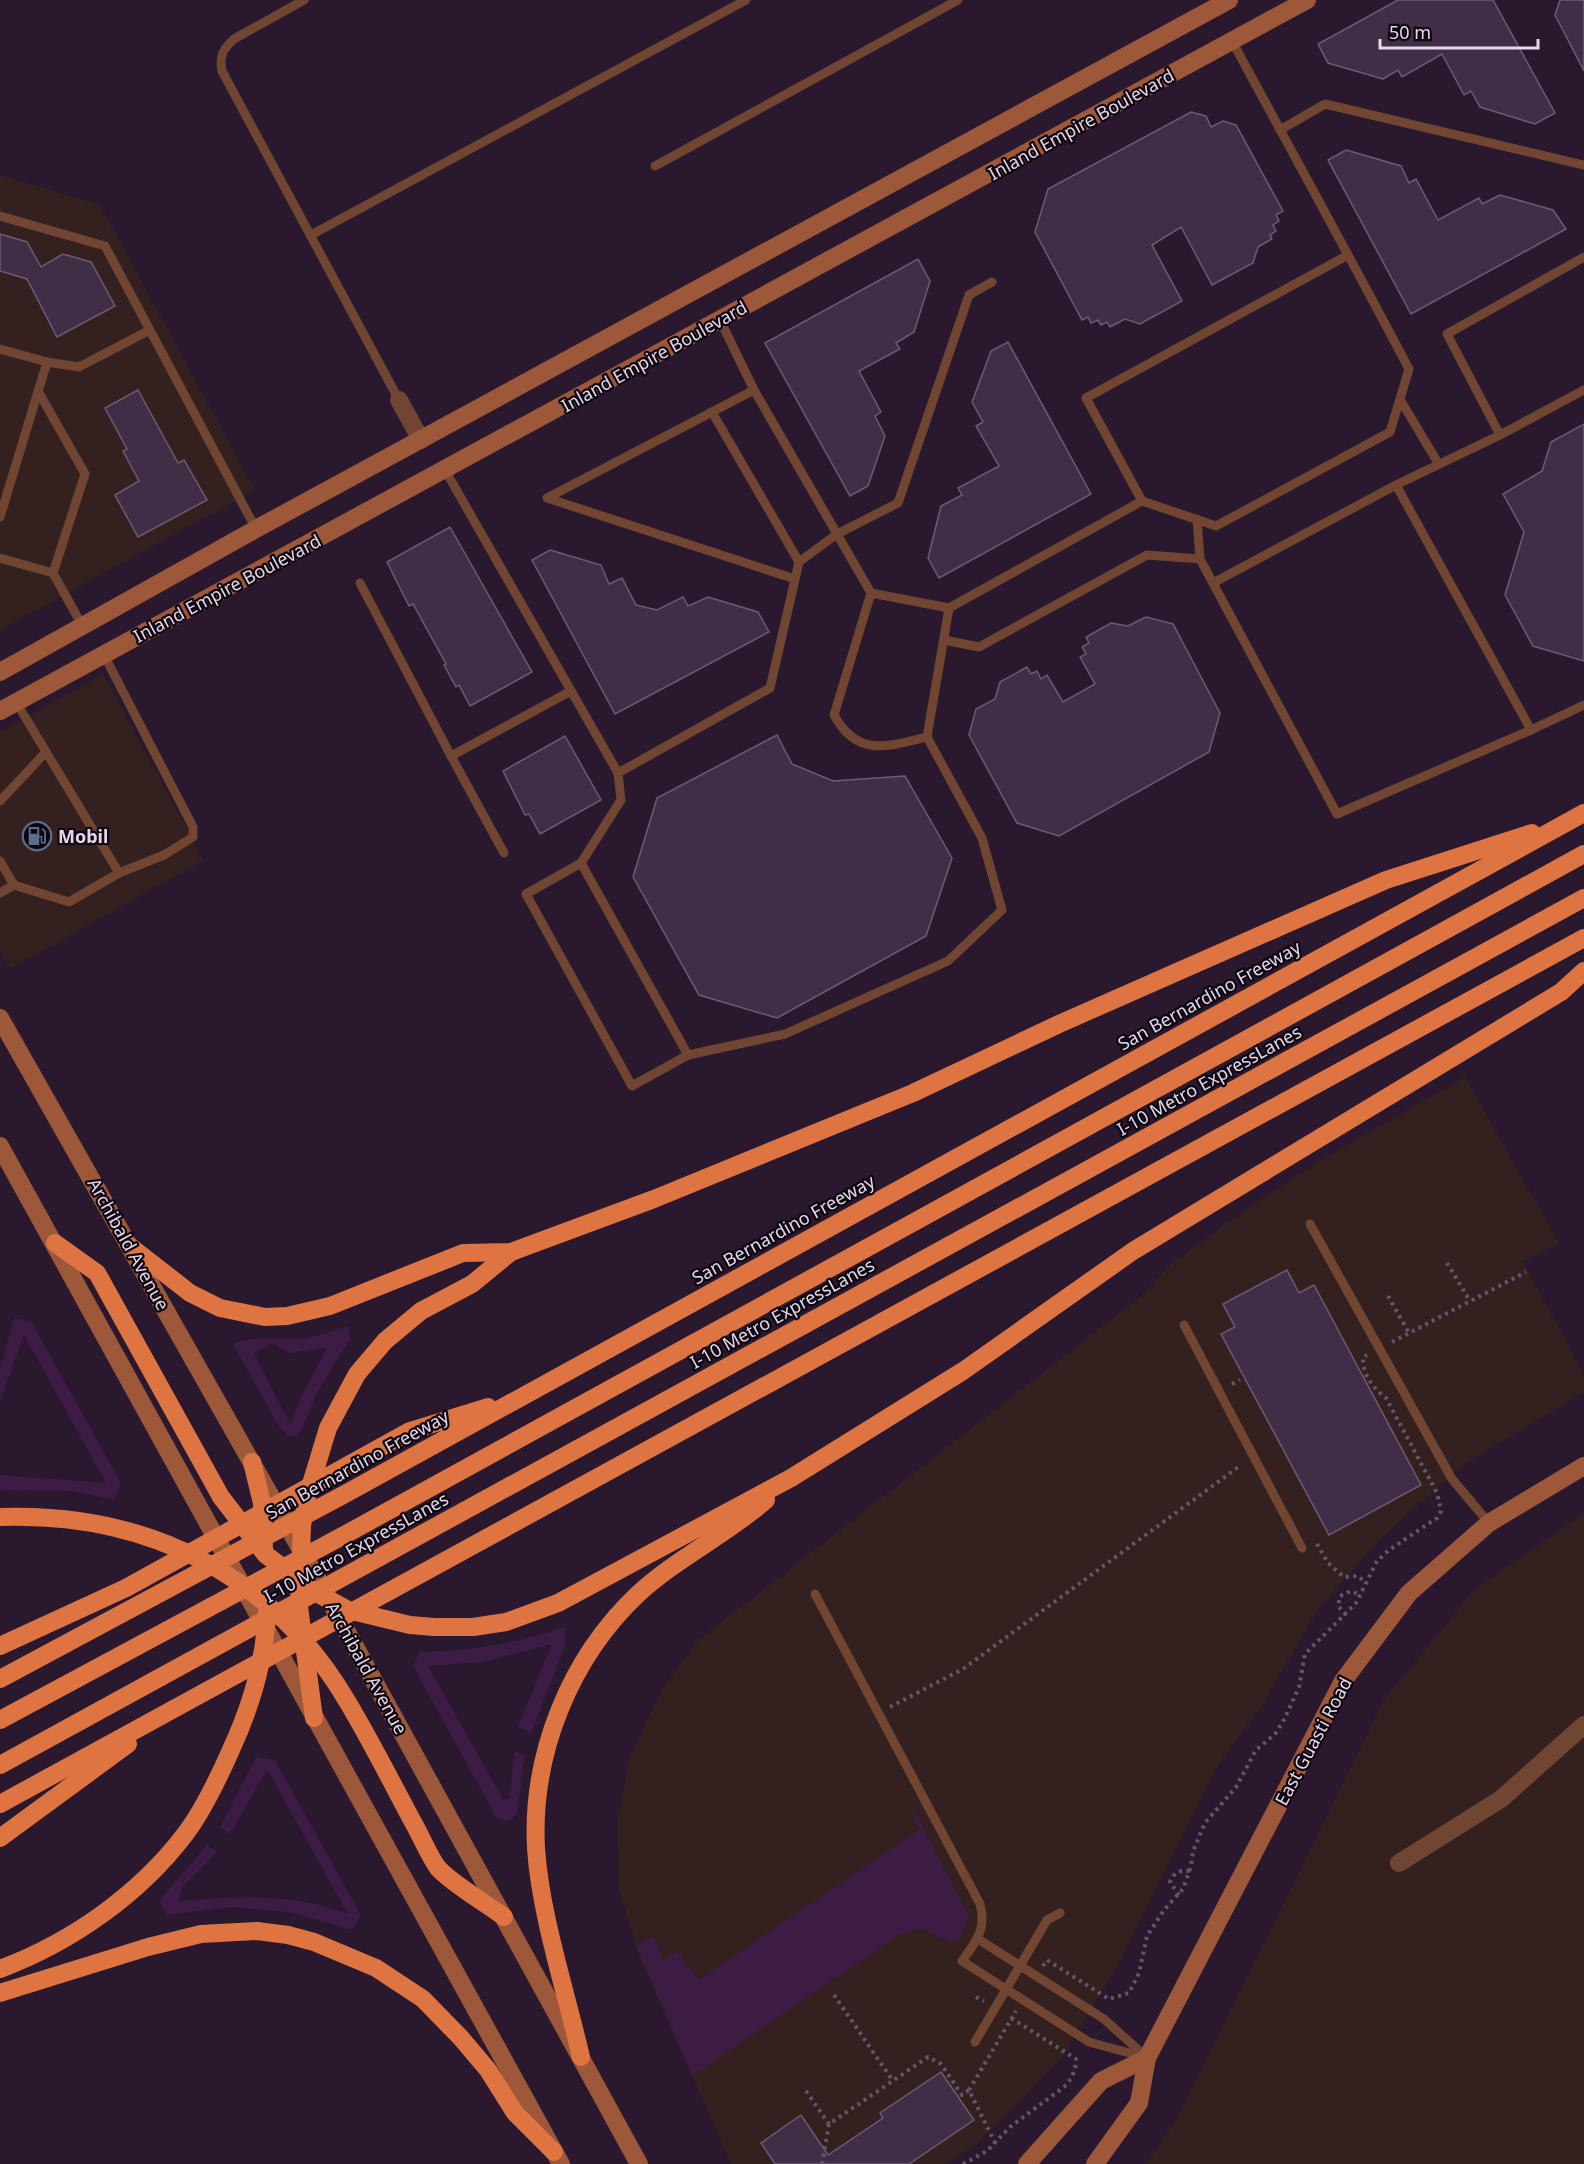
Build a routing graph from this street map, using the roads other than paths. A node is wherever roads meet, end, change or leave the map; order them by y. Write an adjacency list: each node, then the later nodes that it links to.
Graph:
1 (304, 0): 11 (lane)
2 (746, 0): 11 (lane)
3 (958, 0): 9 (lane)
4 (1229, 0): 26 (main road, Inland Empire Boulevard)
5 (1307, 0): 6 (main road, Inland Empire Boulevard)
6 (1232, 41): 7 (lane); 15 (main road, Inland Empire Boulevard)
7 (1280, 130): 8 (lane); 12 (lane)
8 (1584, 165)
9 (655, 166)
10 (0, 216): 16 (lane)
11 (310, 235): 22 (lane)
12 (1348, 255): 23 (lane); 30 (lane)
13 (1584, 257): 25 (lane)
14 (992, 282): 34 (lane)
15 (720, 320): 19 (lane); 28 (main road, Inland Empire Boulevard)
16 (148, 331): 18 (lane); 33 (lane)
17 (0, 349): 18 (lane)
18 (47, 363): 21 (lane)
19 (754, 390): 24 (lane); 34 (lane)
20 (1584, 390): 25 (lane)
21 (38, 392): 31 (lane); 38 (lane)
22 (399, 400): 26 (street)
23 (1401, 401): 27 (lane); 32 (lane)
24 (712, 412): 37 (lane); 39 (lane)
25 (1500, 435): 27 (lane)
26 (421, 441): 33 (main road, Inland Empire Boulevard)
27 (1438, 463): 29 (lane)
28 (445, 470): 46 (main road, Inland Empire Boulevard); 48 (lane)
29 (1396, 485): 41 (lane); 51 (lane)
30 (1142, 501): 32 (lane); 43 (lane)
31 (0, 517)
32 (1197, 519): 36 (lane)
33 (256, 529): 44 (main road, Inland Empire Boulevard)
34 (837, 534): 37 (lane); 42 (lane)
35 (0, 558): 38 (lane)
36 (1200, 559): 41 (lane); 45 (lane)
37 (799, 562): 39 (lane)
38 (53, 573): 44 (lane)
39 (795, 579): 55 (lane)
40 (360, 583): 54 (lane)
41 (1213, 583): 51 (lane)
42 (871, 593): 43 (lane); 52 (lane)
43 (949, 608): 45 (lane)
44 (83, 627): 47 (main road, Inland Empire Boulevard)
45 (944, 640): 52 (lane)
46 (104, 655): 50 (main road, Inland Empire Boulevard); 62 (lane)
47 (0, 672)
48 (571, 691): 54 (lane); 55 (lane)
49 (1584, 705): 51 (lane)
50 (8, 707): 53 (lane)
51 (1531, 730)
52 (927, 737): 69 (lane)
53 (46, 752): 56 (lane); 62 (lane)
54 (451, 756): 58 (lane)
55 (618, 773): 61 (lane)
56 (0, 801)
57 (1579, 816): 74 (highway); 76 (highway, San Bernardino Freeway)
58 (504, 853)
59 (1584, 854): 96 (highway, I-10 Metro ExpressLanes)
60 (0, 861): 63 (lane)
61 (581, 863): 69 (lane); 69 (lane)
62 (119, 873): 63 (lane)
63 (14, 885): 64 (lane)
64 (0, 893)
65 (1584, 898): 98 (highway, I-10 Metro ExpressLanes)
66 (1584, 938): 94 (highway)
67 (1584, 971): 79 (highway)
68 (0, 1018): 73 (main road, Archibald Avenue)
69 (688, 1055)
70 (0, 1146): 72 (main road)
71 (1310, 1224): 81 (lane)
72 (55, 1243): 84 (highway); 86 (main road)
73 (131, 1246): 74 (highway); 77 (main road, Archibald Avenue)
74 (511, 1252): 83 (highway)
75 (1184, 1324): 82 (lane)
76 (524, 1396): 92 (highway); 93 (highway, San Bernardino Freeway)
77 (252, 1462): 83 (main road, Archibald Avenue); 84 (highway)
78 (1584, 1466): 81 (main road, East Guasti Road)
79 (792, 1478): 88 (highway); 110 (highway)
80 (0, 1517): 86 (highway)
81 (1489, 1523): 111 (main road, East Guasti Road)
82 (1302, 1548)
83 (301, 1549): 85 (highway); 88 (main road, Archibald Avenue)
84 (265, 1554): 85 (highway); 89 (highway)
85 (300, 1581): 88 (highway); 91 (highway)
86 (241, 1582): 89 (highway); 90 (main road)
87 (815, 1594): 104 (lane)
88 (330, 1601): 103 (main road, Archibald Avenue)
89 (268, 1605): 90 (highway); 91 (highway)
90 (267, 1629): 95 (main road); 106 (highway)
91 (302, 1639): 95 (highway); 103 (highway)
92 (0, 1646)
93 (0, 1679)
94 (180, 1705): 99 (highway); 100 (highway)
95 (314, 1718): 112 (main road)
96 (0, 1720)
97 (1584, 1725): 101 (street)
98 (0, 1765)
99 (0, 1804)
100 (0, 1838)
101 (1399, 1863)
102 (1060, 1913): 105 (lane)
103 (504, 1917): 110 (main road, Archibald Avenue)
104 (978, 1939): 105 (lane); 107 (lane)
105 (1021, 1966): 107 (lane); 111 (lane)
106 (0, 1969)
107 (1006, 1989): 109 (lane); 111 (lane)
108 (0, 1994): 112 (highway)
109 (975, 2042)
110 (581, 2057): 113 (main road, Archibald Avenue)
111 (1147, 2058): 114 (main road); 115 (main road, East Guasti Road)
112 (557, 2158)
113 (639, 2164)
114 (1027, 2164)
115 (1095, 2164)

